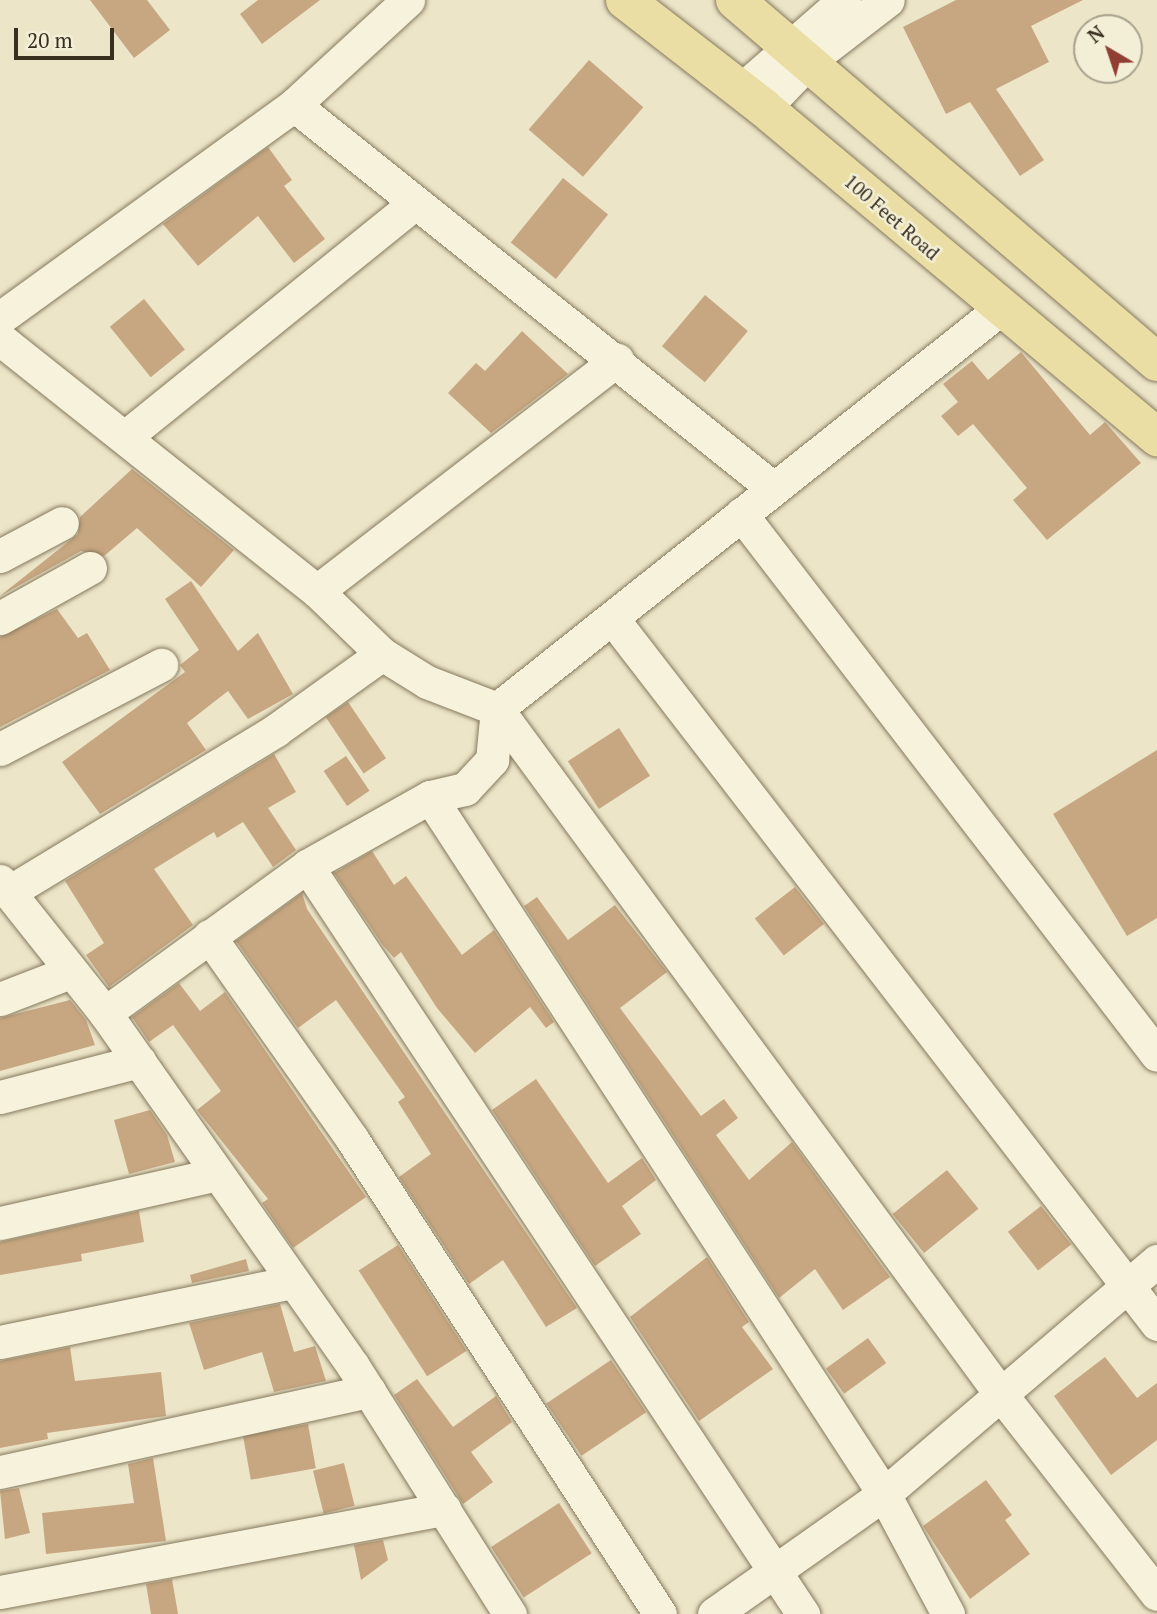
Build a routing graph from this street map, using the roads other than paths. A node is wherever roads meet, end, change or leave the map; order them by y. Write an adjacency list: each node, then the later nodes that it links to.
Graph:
1 (408, 0): 8 (street)
2 (625, 0): 7 (main road, 100 Feet Road)
3 (735, 0): 6 (main road)
4 (844, 0): 6 (street)
5 (888, 0): 6 (street)
6 (799, 52): 7 (street); 14 (main road)
7 (752, 99): 10 (main road, 100 Feet Road)
8 (294, 105): 9 (street); 11 (street)
9 (414, 204): 13 (street); 15 (street)
10 (1000, 309): 16 (main road, 100 Feet Road); 17 (street)
11 (0, 318)
12 (0, 339): 15 (street)
13 (617, 360): 17 (street); 22 (street)
14 (1157, 362)
15 (125, 437): 22 (street)
16 (1157, 437)
17 (774, 488): 18 (street)
18 (741, 513): 24 (street); 36 (street)
19 (62, 523): 20 (street)
20 (0, 556)
21 (90, 568): 23 (street)
22 (317, 591): 25 (street)
23 (0, 618)
24 (612, 618): 27 (street); 43 (street)
25 (382, 654): 27 (street); 31 (street)
26 (162, 666): 28 (street)
27 (497, 709): 29 (street); 47 (street)
28 (0, 749)
29 (430, 797): 30 (street); 49 (street)
30 (307, 866): 32 (street); 51 (street)
31 (4, 886): 33 (street)
32 (209, 936): 35 (street); 55 (street)
33 (70, 972): 34 (street); 35 (street)
34 (0, 999)
35 (105, 1013): 37 (street)
36 (1157, 1055)
37 (139, 1061): 38 (street); 39 (street)
38 (0, 1097)
39 (217, 1174): 40 (street); 42 (street)
40 (0, 1223)
41 (1157, 1261): 43 (street)
42 (292, 1282): 45 (street); 46 (street)
43 (1126, 1286): 44 (street); 47 (street)
44 (1157, 1324)
45 (0, 1342)
46 (369, 1391): 48 (street); 50 (street)
47 (999, 1392): 49 (street); 53 (street)
48 (0, 1472)
49 (884, 1494): 51 (street); 58 (street)
50 (444, 1509): 52 (street); 54 (street)
51 (777, 1567): 56 (street); 57 (street)
52 (0, 1592)
53 (1157, 1594)
54 (510, 1614)
55 (660, 1614)
56 (714, 1614)
57 (803, 1614)
58 (948, 1614)

